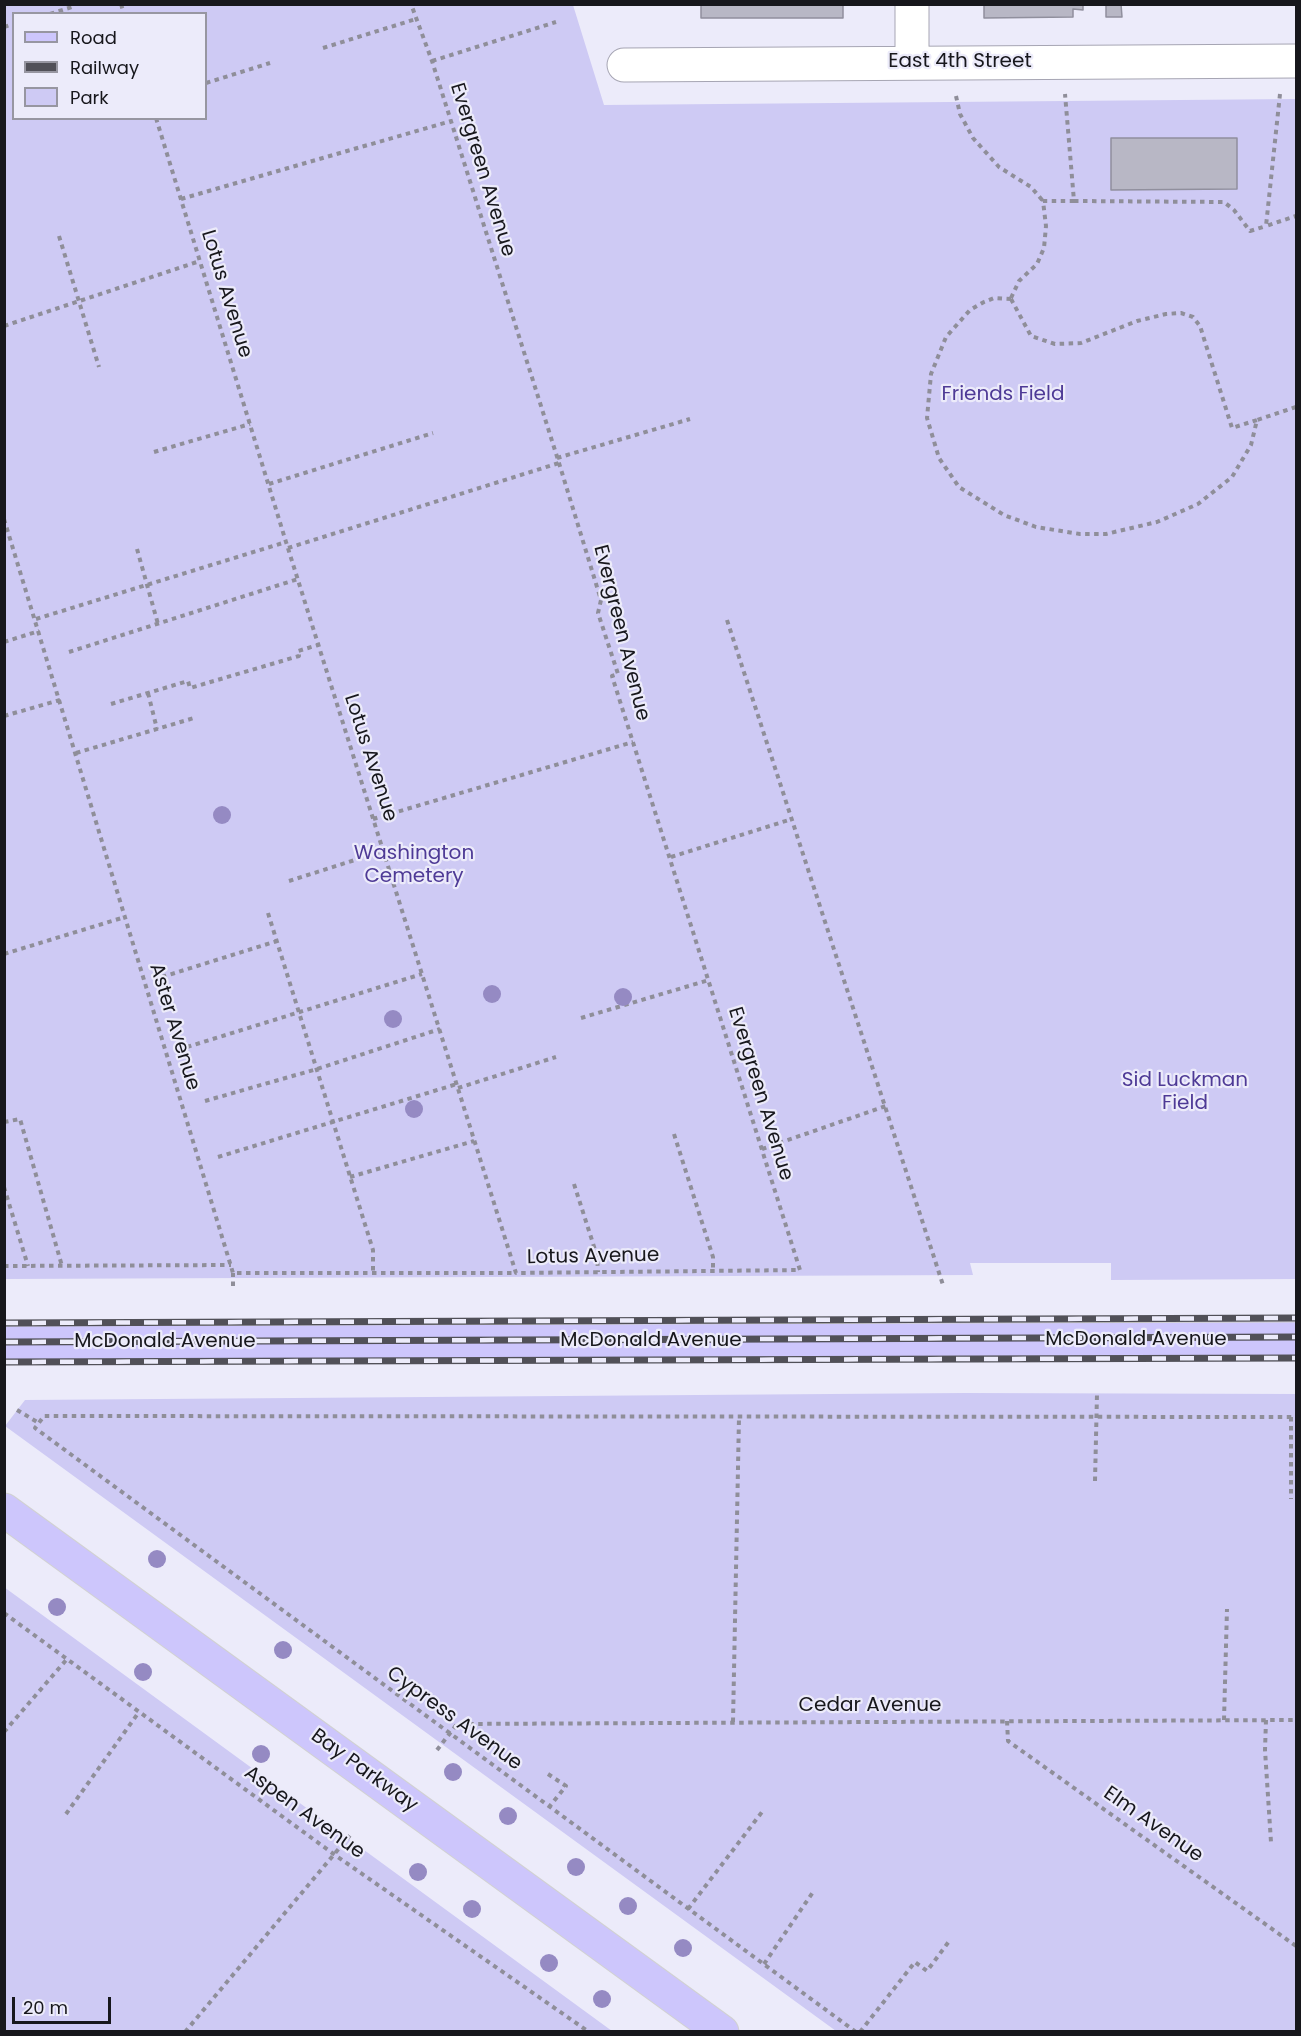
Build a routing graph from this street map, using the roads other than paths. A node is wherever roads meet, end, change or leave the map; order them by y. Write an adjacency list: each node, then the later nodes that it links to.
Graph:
1 (912, 4): 3 (street)
2 (1296, 61): 3 (street, East 4th Street)
3 (912, 62): 4 (street, East 4th Street)
4 (624, 65)
5 (1296, 1339): 6 (main road, McDonald Avenue)
6 (4, 1343)
7 (4, 1510): 8 (main road, Bay Parkway)
8 (722, 2031)

